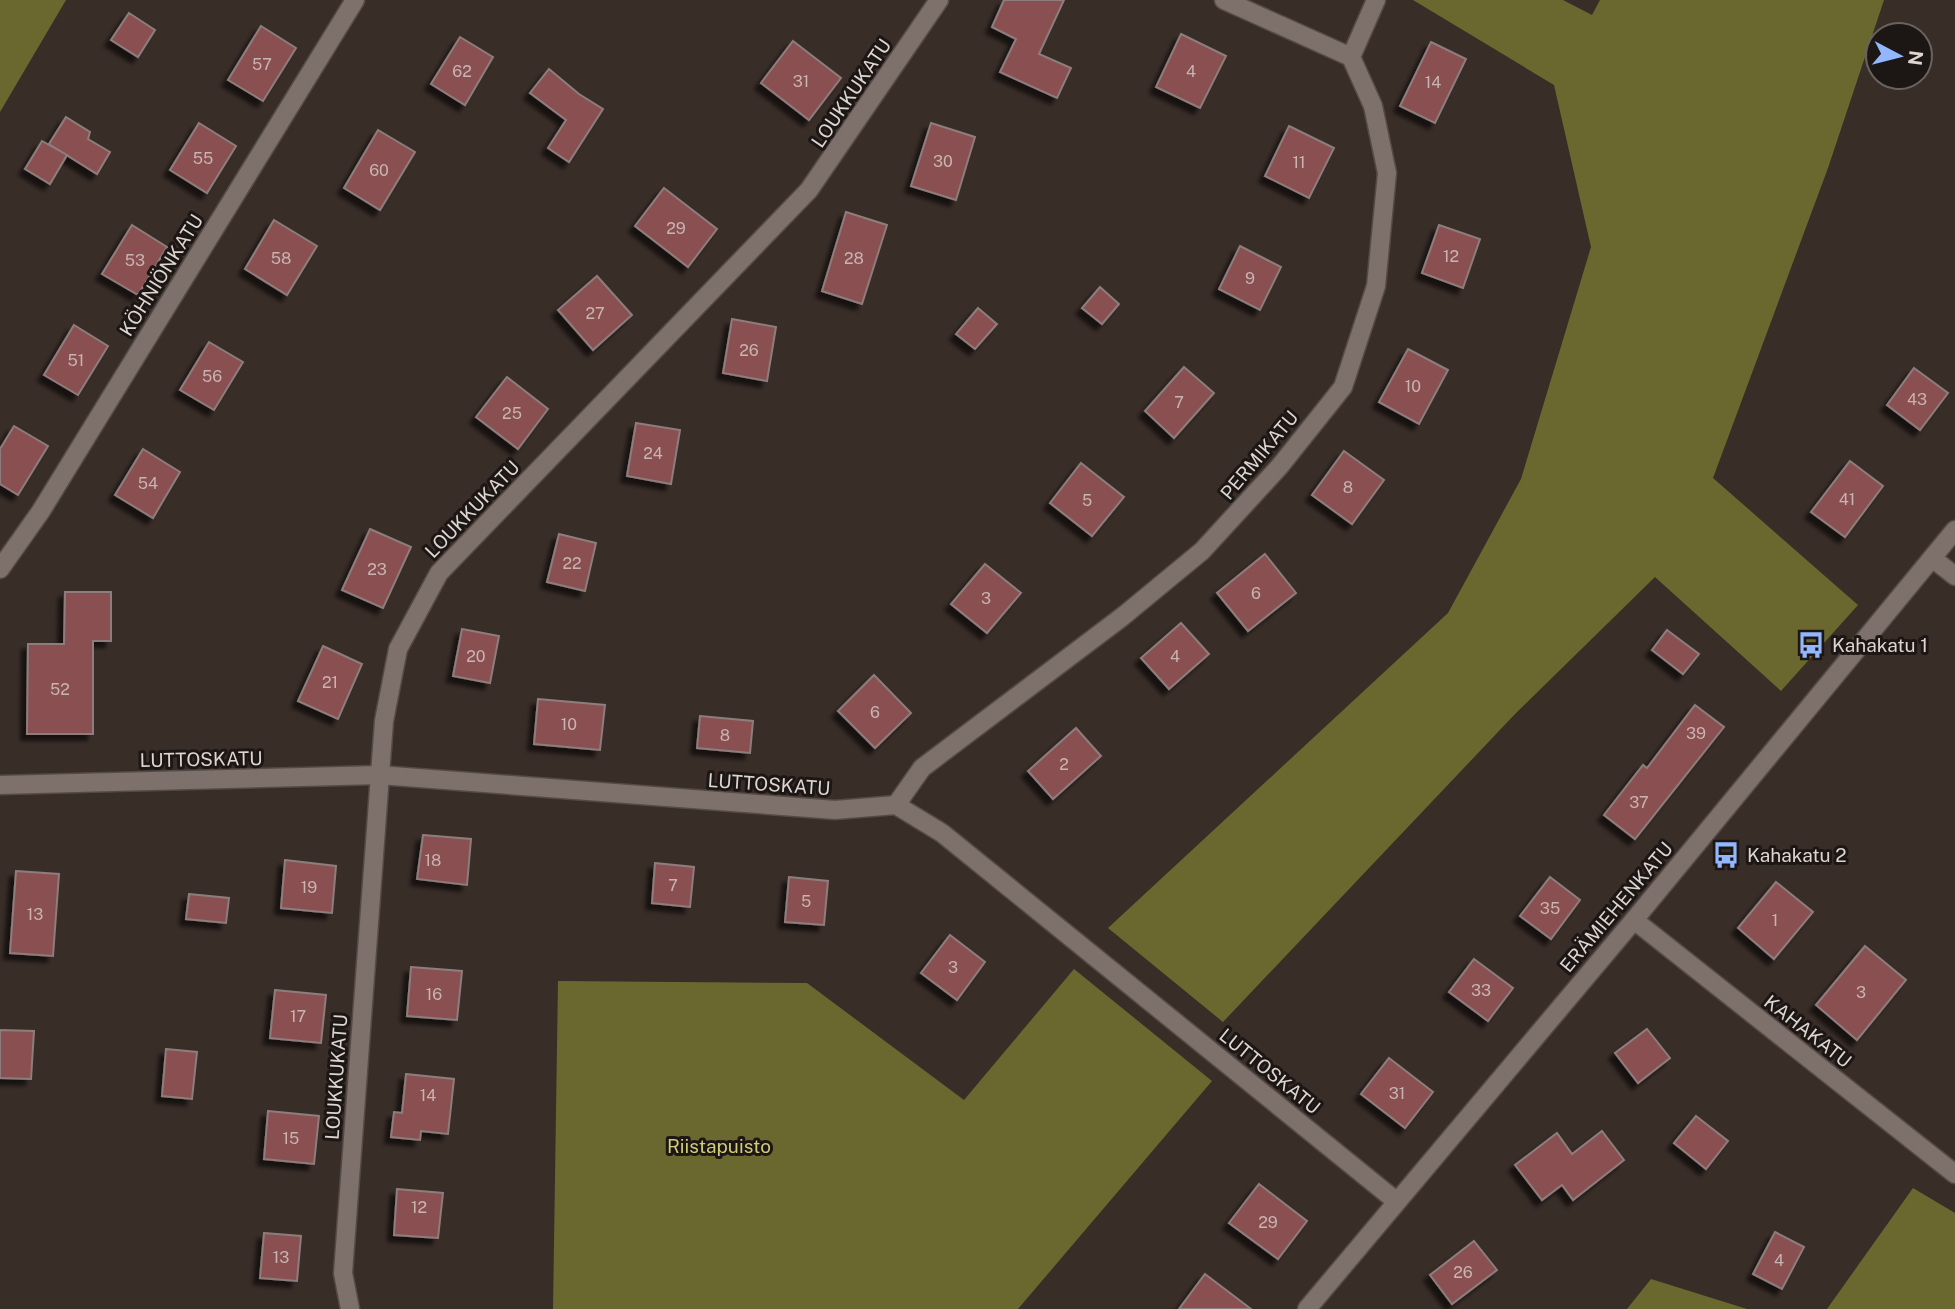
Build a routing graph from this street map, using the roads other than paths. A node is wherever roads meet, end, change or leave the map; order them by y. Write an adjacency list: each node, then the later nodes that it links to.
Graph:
1 (355, 0): 8 (street, KÖHNIÖNKATU)
2 (939, 0): 10 (street, LOUKKUKATU)
3 (1224, 0): 5 (street)
4 (1376, 0): 5 (street)
5 (1352, 57): 12 (street, PERMIKATU)
6 (1955, 530): 7 (street, ERÄMIEHENKATU)
7 (1932, 558): 9 (street); 13 (street, ERÄMIEHENKATU)
8 (0, 569)
9 (1955, 576)
10 (379, 775): 11 (street, LUTTOSKATU); 12 (street, LUTTOSKATU); 16 (street, LOUKKUKATU)
11 (0, 785)
12 (896, 805): 15 (street, LUTTOSKATU)
13 (1634, 920): 14 (street, KAHAKATU); 15 (street, ERÄMIEHENKATU)
14 (1955, 1174)
15 (1396, 1201): 17 (street, ERÄMIEHENKATU)
16 (350, 1309)
17 (1307, 1309)

